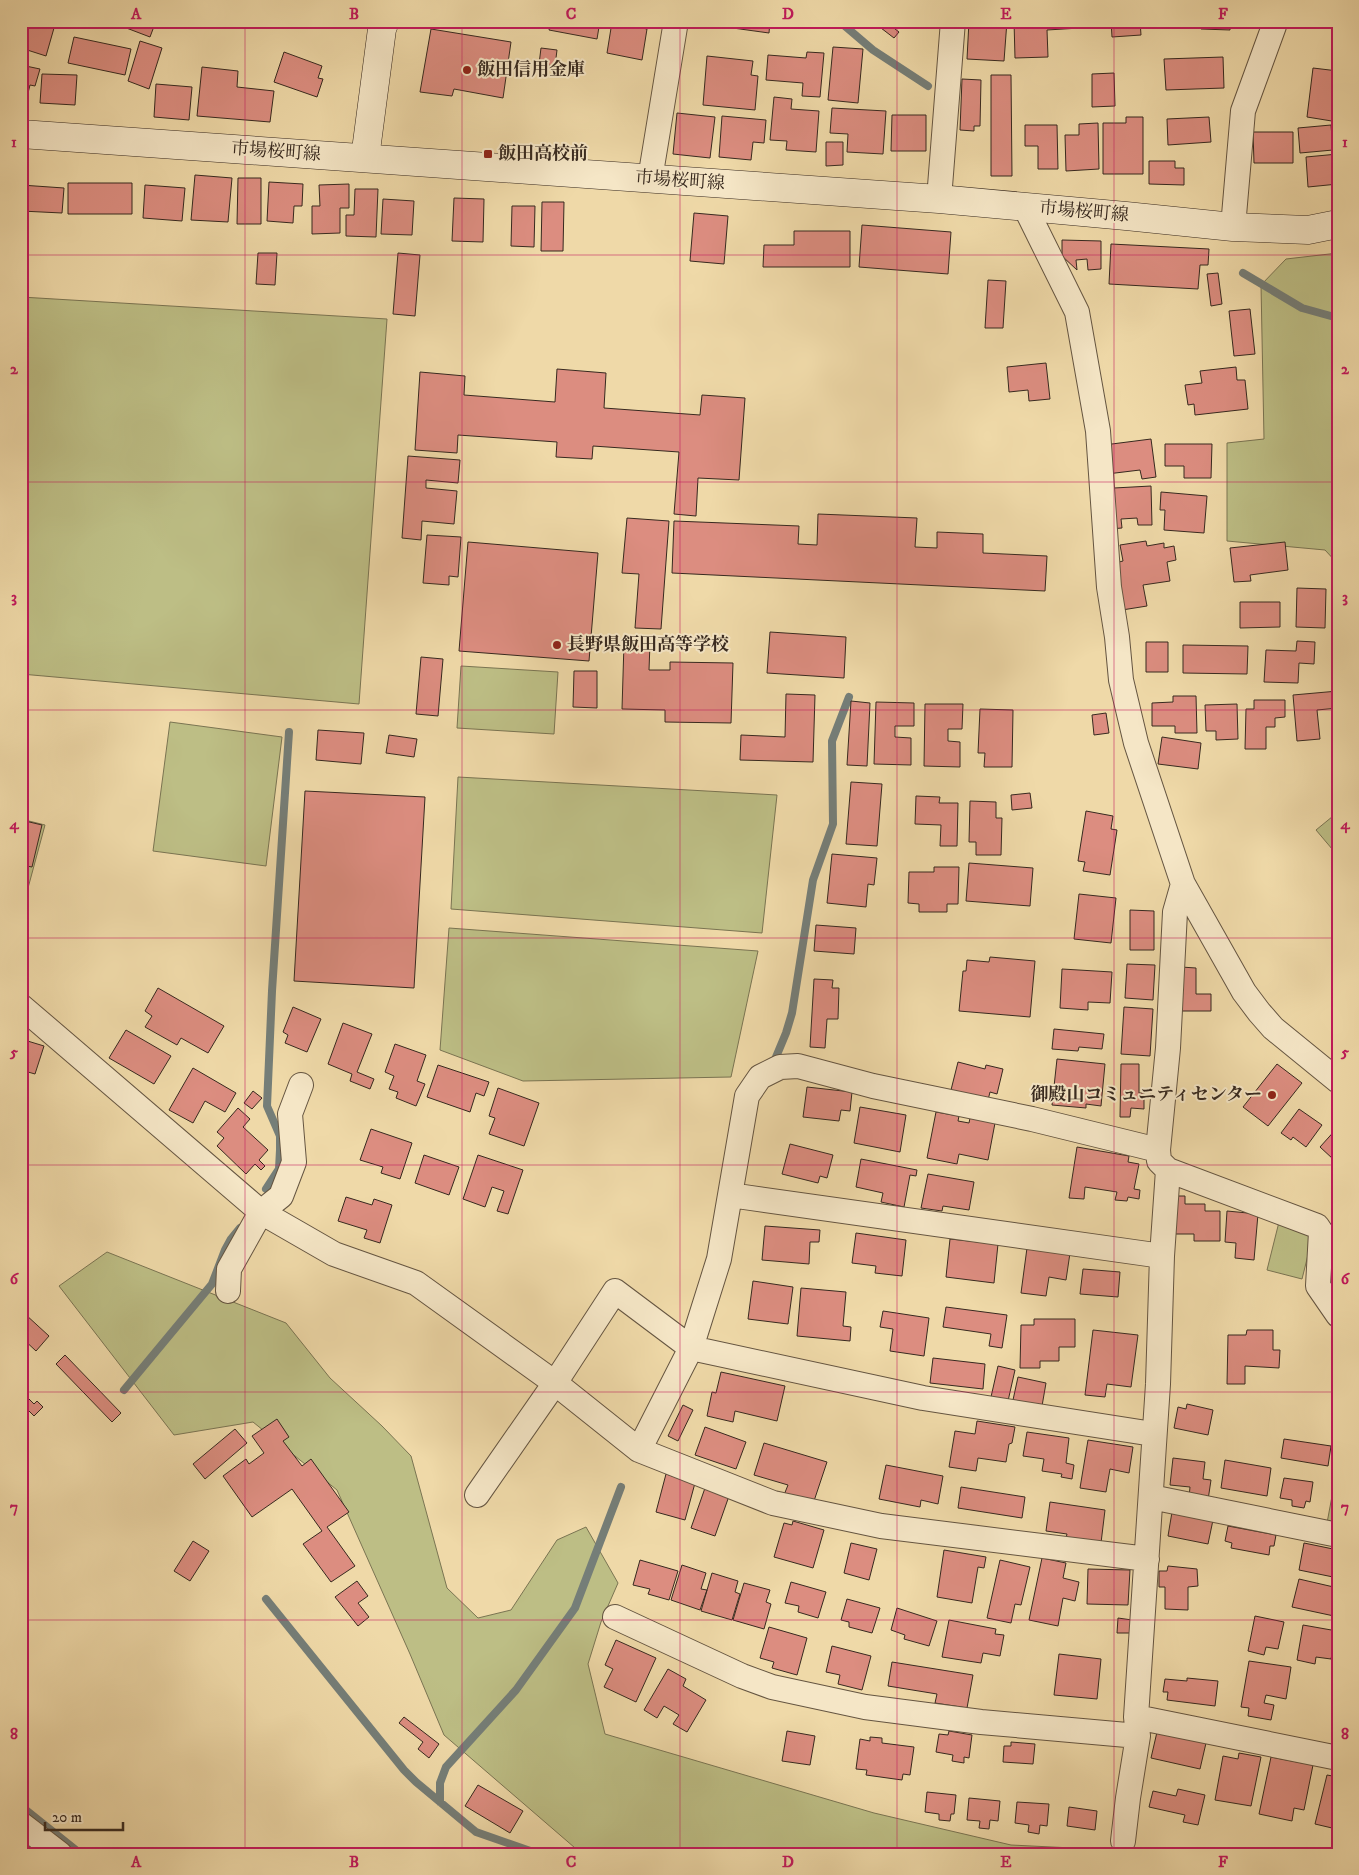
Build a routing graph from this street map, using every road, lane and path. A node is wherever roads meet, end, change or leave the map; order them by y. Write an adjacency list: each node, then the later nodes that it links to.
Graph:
1 (385, 21): 6 (main road)
2 (676, 21): 7 (street)
3 (953, 21): 8 (street)
4 (1274, 21): 11 (street)
5 (21, 134): 6 (main road, 市場桜町線)
6 (365, 158): 7 (main road, 市場桜町線)
7 (650, 179): 8 (main road, 市場桜町線)
8 (939, 200): 9 (main road, 市場桜町線)
9 (1026, 207): 11 (main road, 市場桜町線); 12 (street)
10 (1338, 224): 11 (main road, 市場桜町線)
11 (1233, 227)
12 (1182, 884): 14 (street); 16 (street)
13 (21, 1006): 18 (street)
14 (1338, 1081)
15 (301, 1084): 18 (street)
16 (1163, 1160): 17 (street); 19 (street); 21 (street)
17 (730, 1195): 19 (street); 22 (street)
18 (261, 1212): 20 (street); 23 (street)
19 (1162, 1256): 24 (street)
20 (228, 1291)
21 (1338, 1315)
22 (691, 1348): 23 (street); 24 (street); 25 (street)
23 (554, 1383): 25 (street); 26 (street)
24 (1153, 1434): 27 (street)
25 (639, 1450): 29 (street)
26 (477, 1495)
27 (1151, 1497): 28 (street); 29 (street)
28 (1338, 1535)
29 (1148, 1559): 31 (street)
30 (616, 1617): 31 (street)
31 (1137, 1726): 32 (street); 34 (street)
32 (1338, 1758)
33 (21, 1824): 35 (street)
34 (1123, 1841)
35 (60, 1854)

